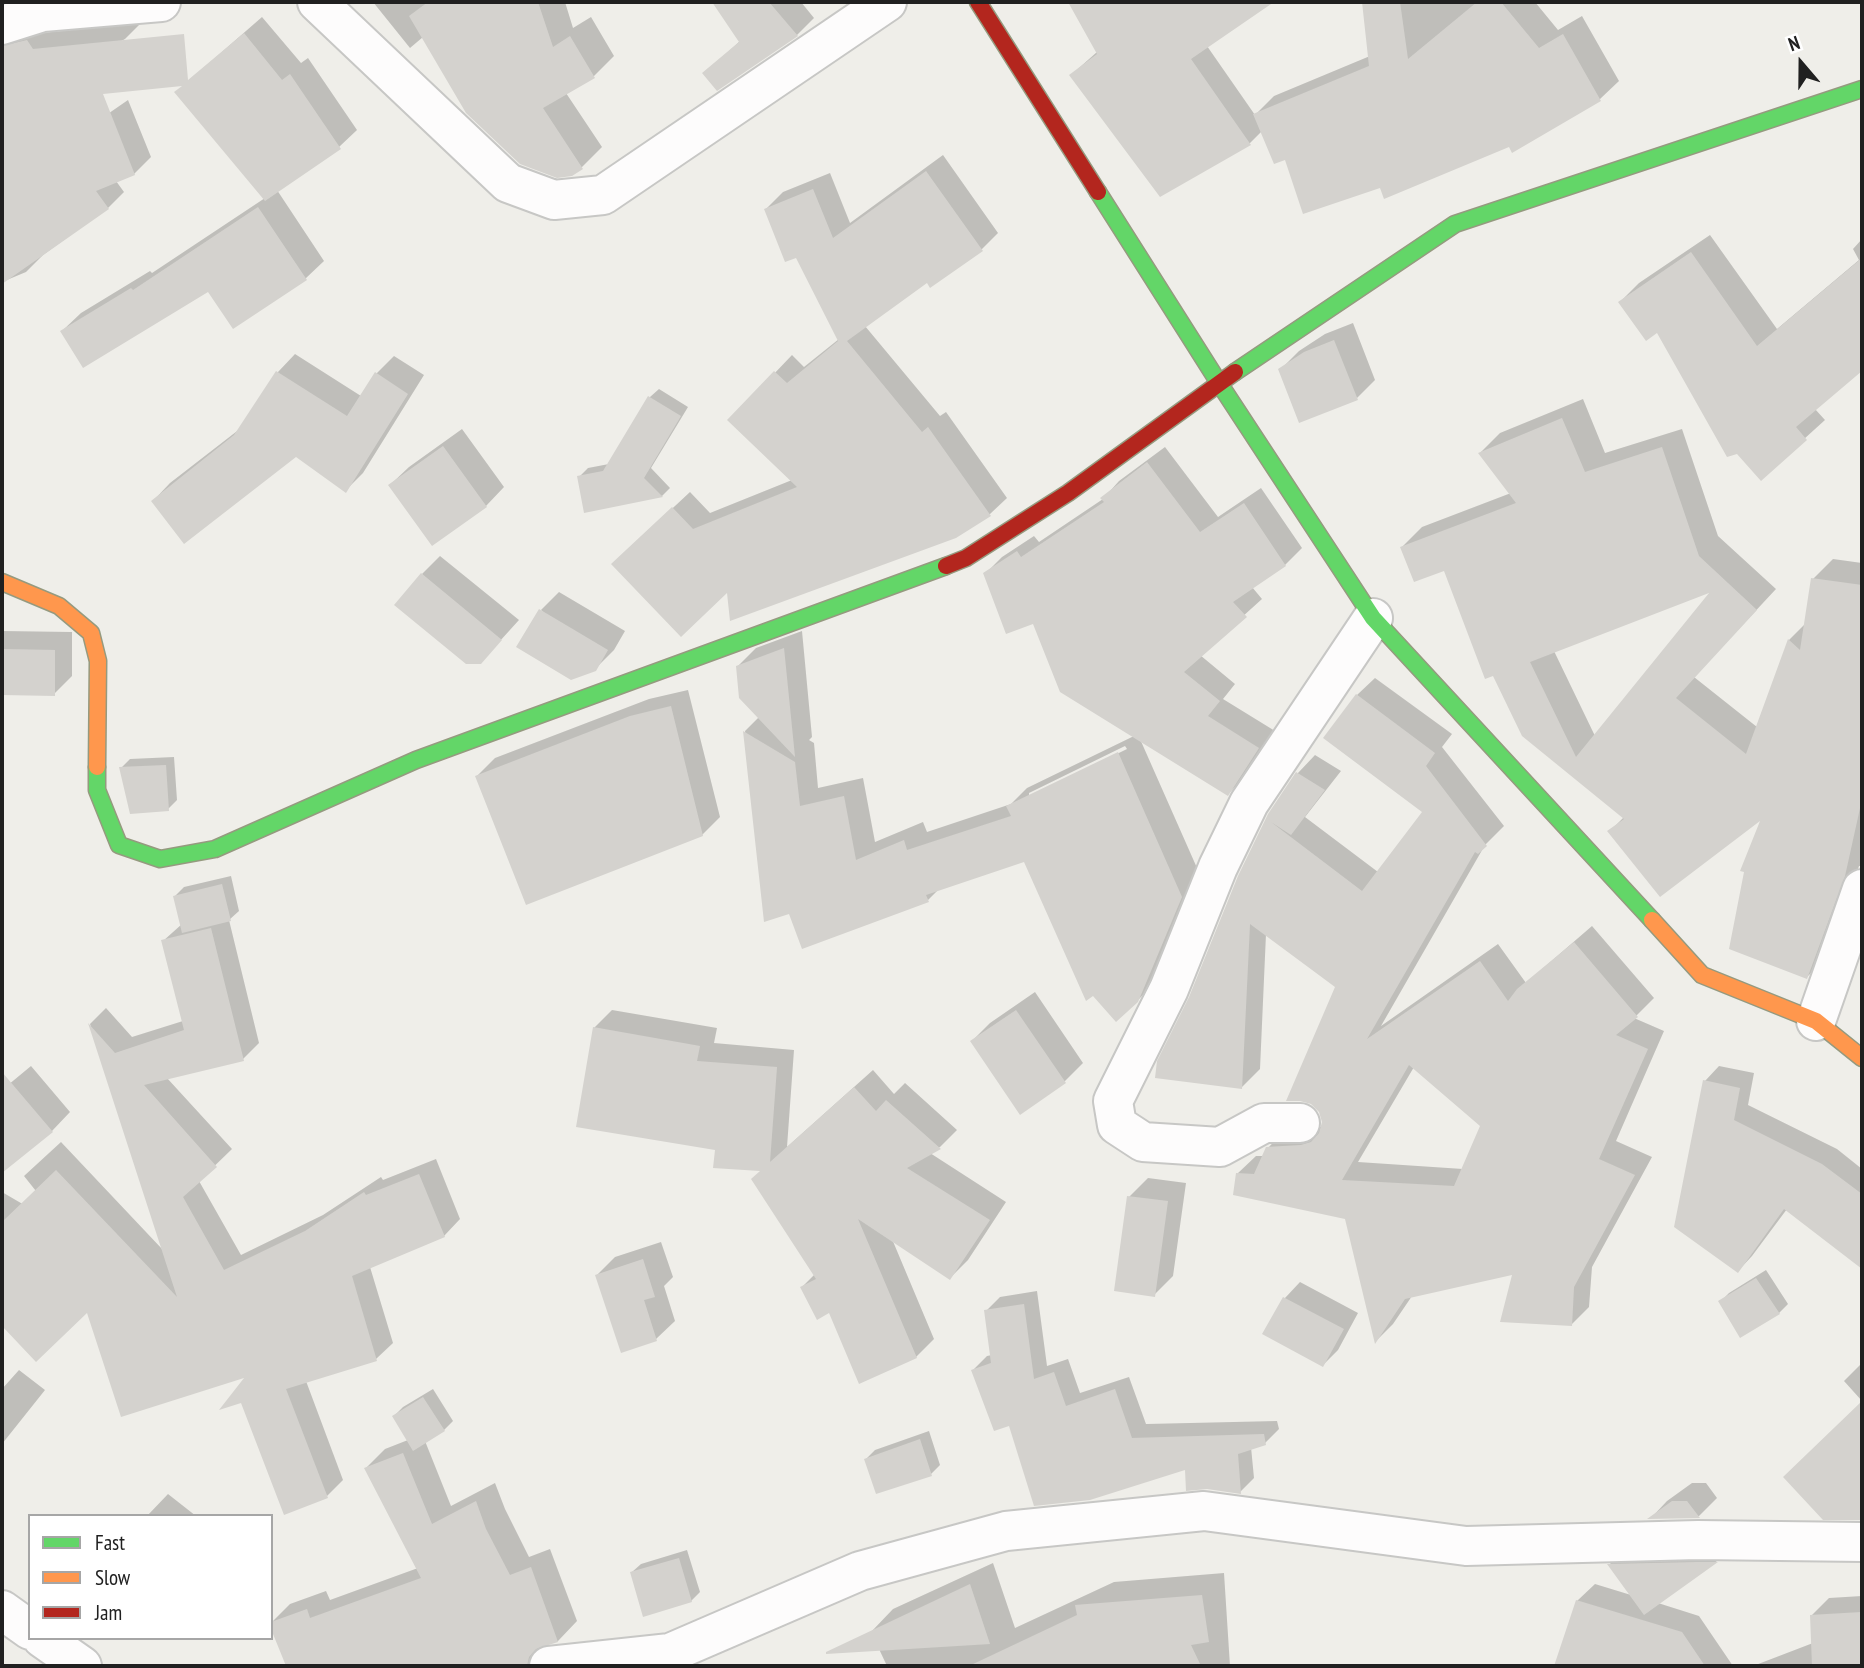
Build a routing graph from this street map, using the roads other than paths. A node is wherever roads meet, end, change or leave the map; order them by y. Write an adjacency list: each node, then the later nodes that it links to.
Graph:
1 (161, 2): 5 (street)
2 (317, 2): 3 (street)
3 (887, 2)
4 (978, 2): 7 (street)
5 (2, 25)
6 (1862, 89): 7 (street)
7 (1219, 383): 8 (street); 9 (street)
8 (2, 582)
9 (1373, 618): 11 (street); 13 (street)
10 (1862, 889): 11 (street)
11 (1816, 1021): 12 (street)
12 (1862, 1058)
13 (1300, 1124)
14 (1862, 1542): 19 (street)
15 (2, 1610): 16 (street)
16 (28, 1629)
17 (45, 1640): 18 (street)
18 (82, 1666)
19 (549, 1666)

